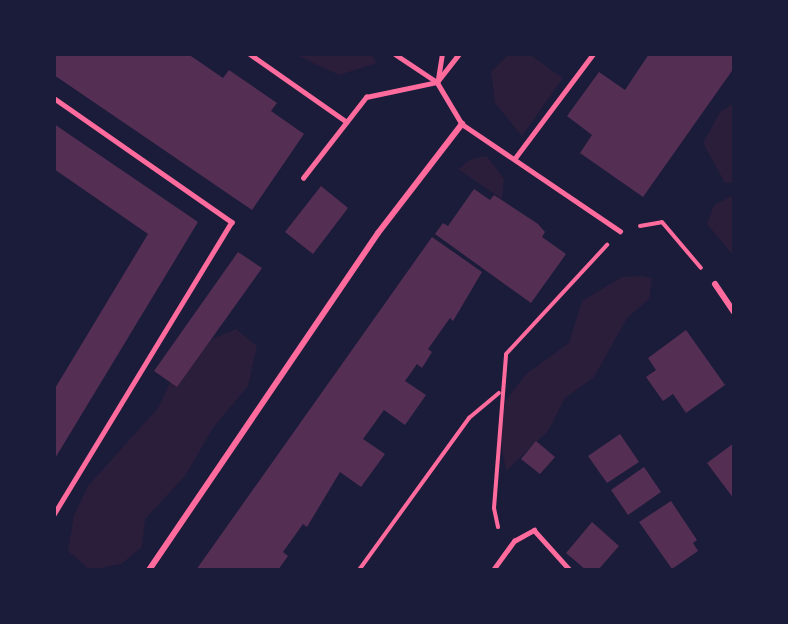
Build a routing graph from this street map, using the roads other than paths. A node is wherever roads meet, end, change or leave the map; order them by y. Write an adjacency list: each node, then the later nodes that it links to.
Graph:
1 (250, 54): 8 (lane)
2 (395, 54): 6 (lane)
3 (442, 54): 6 (lane)
4 (459, 54): 6 (lane)
5 (593, 54): 10 (lane)
6 (437, 82): 8 (lane); 9 (lane)
7 (54, 98): 15 (lane)
8 (347, 122): 11 (lane)
9 (462, 124): 10 (lane); 16 (street)
10 (515, 158): 12 (lane)
11 (303, 178)
12 (620, 231)
13 (716, 284): 14 (street)
14 (734, 312)
15 (54, 515)
16 (149, 570)
17 (493, 570): 18 (lane)
18 (570, 570)

